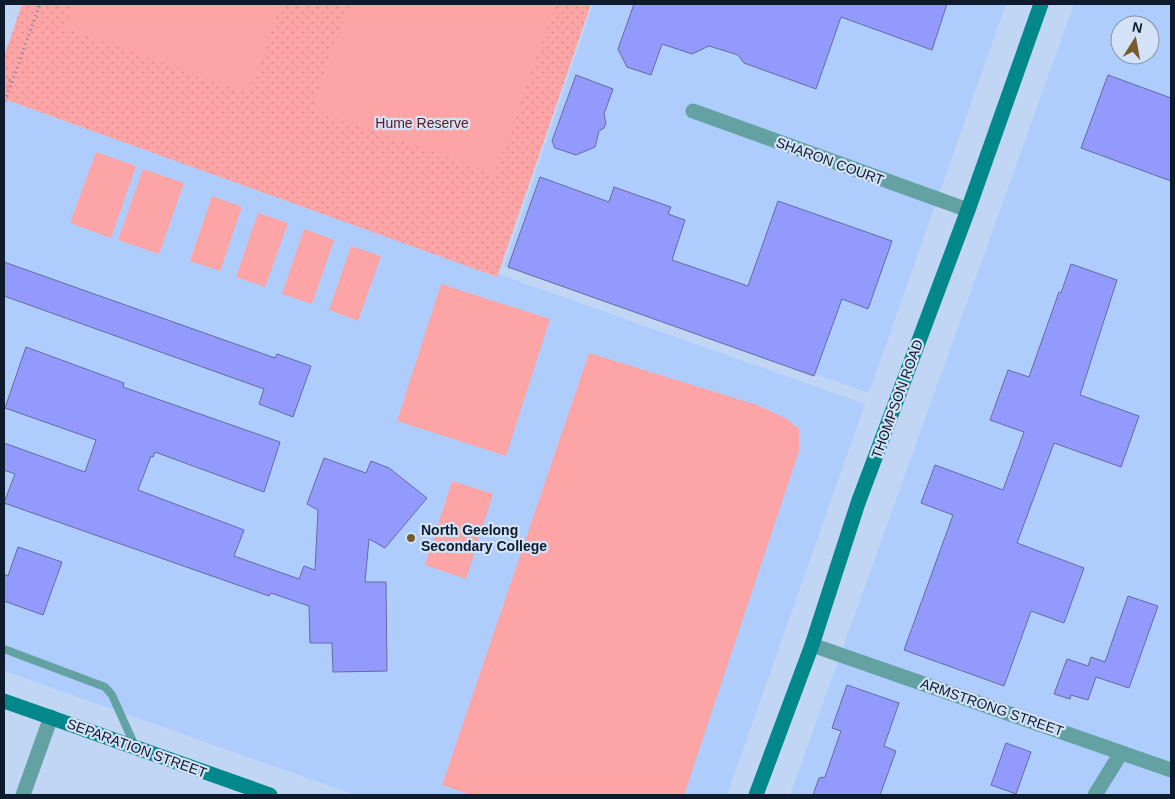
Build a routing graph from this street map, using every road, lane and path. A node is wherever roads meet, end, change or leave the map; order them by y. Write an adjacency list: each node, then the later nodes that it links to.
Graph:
1 (40, 4): 4 (path)
2 (1041, 4): 7 (main road, THOMPSON ROAD)
3 (4, 78): 4 (path)
4 (13, 81): 5 (path)
5 (5, 101)
6 (693, 111): 7 (street, SHARON COURT)
7 (968, 210): 8 (main road, THOMPSON ROAD)
8 (812, 645): 13 (street, ARMSTRONG STREET); 17 (main road, THOMPSON ROAD)
9 (4, 649): 12 (lane)
10 (4, 701): 11 (main road, SEPARATION STREET)
11 (51, 717): 12 (main road, SEPARATION STREET); 15 (street)
12 (136, 748): 16 (main road, SEPARATION STREET)
13 (1121, 753): 14 (street, ARMSTRONG STREET); 18 (street)
14 (1171, 770)
15 (23, 795)
16 (270, 795)
17 (756, 795)
18 (1095, 795)

